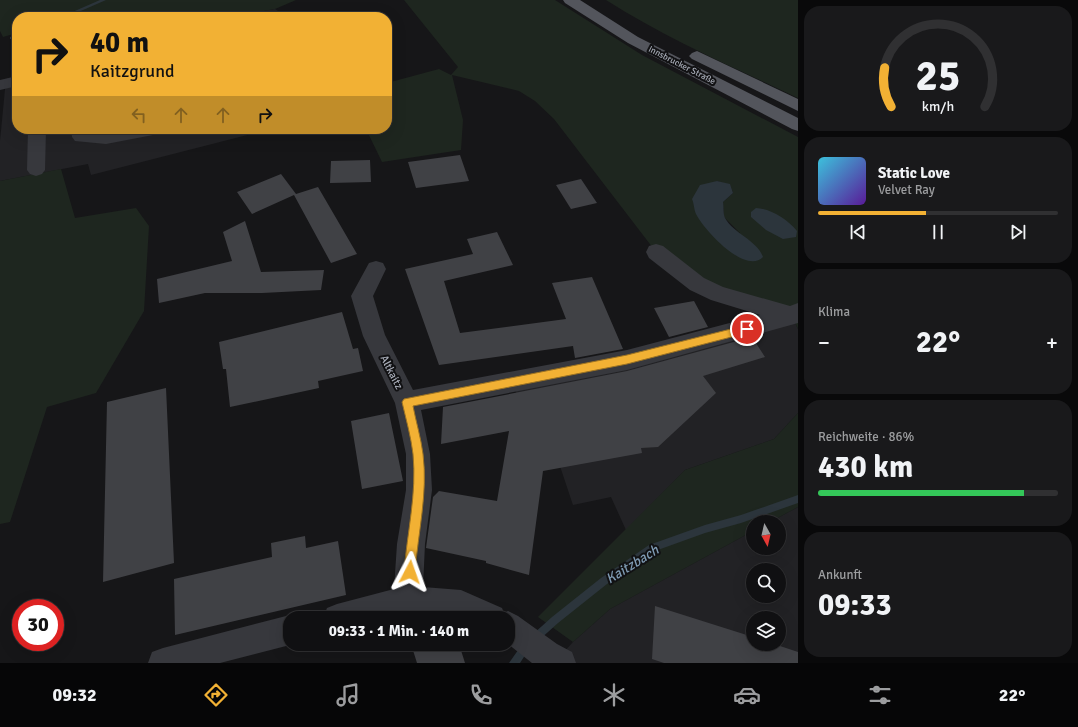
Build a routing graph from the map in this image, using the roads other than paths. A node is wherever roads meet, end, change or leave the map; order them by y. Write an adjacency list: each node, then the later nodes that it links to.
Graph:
1 (570, 0): 8 (main road, Innsbrucker Straße)
2 (621, 16): 3 (main road, Innsbrucker Straße)
3 (660, 38)
4 (688, 51): 7 (main road, Innsbrucker Straße)
5 (12, 82): 6 (street)
6 (0, 85)
7 (798, 106)
8 (798, 125)
9 (37, 134): 12 (street)
10 (81, 134): 11 (street)
11 (127, 134)
12 (36, 170)
13 (656, 252): 15 (street)
14 (376, 269): 16 (street, Altkaitz)
15 (795, 314): 16 (street)
16 (407, 402): 17 (street, Altkaitz)
17 (408, 600): 18 (street); 19 (street)
18 (365, 611)
19 (476, 611)
20 (515, 631): 22 (street)
21 (283, 632): 23 (street)
22 (554, 659)
23 (164, 663)

